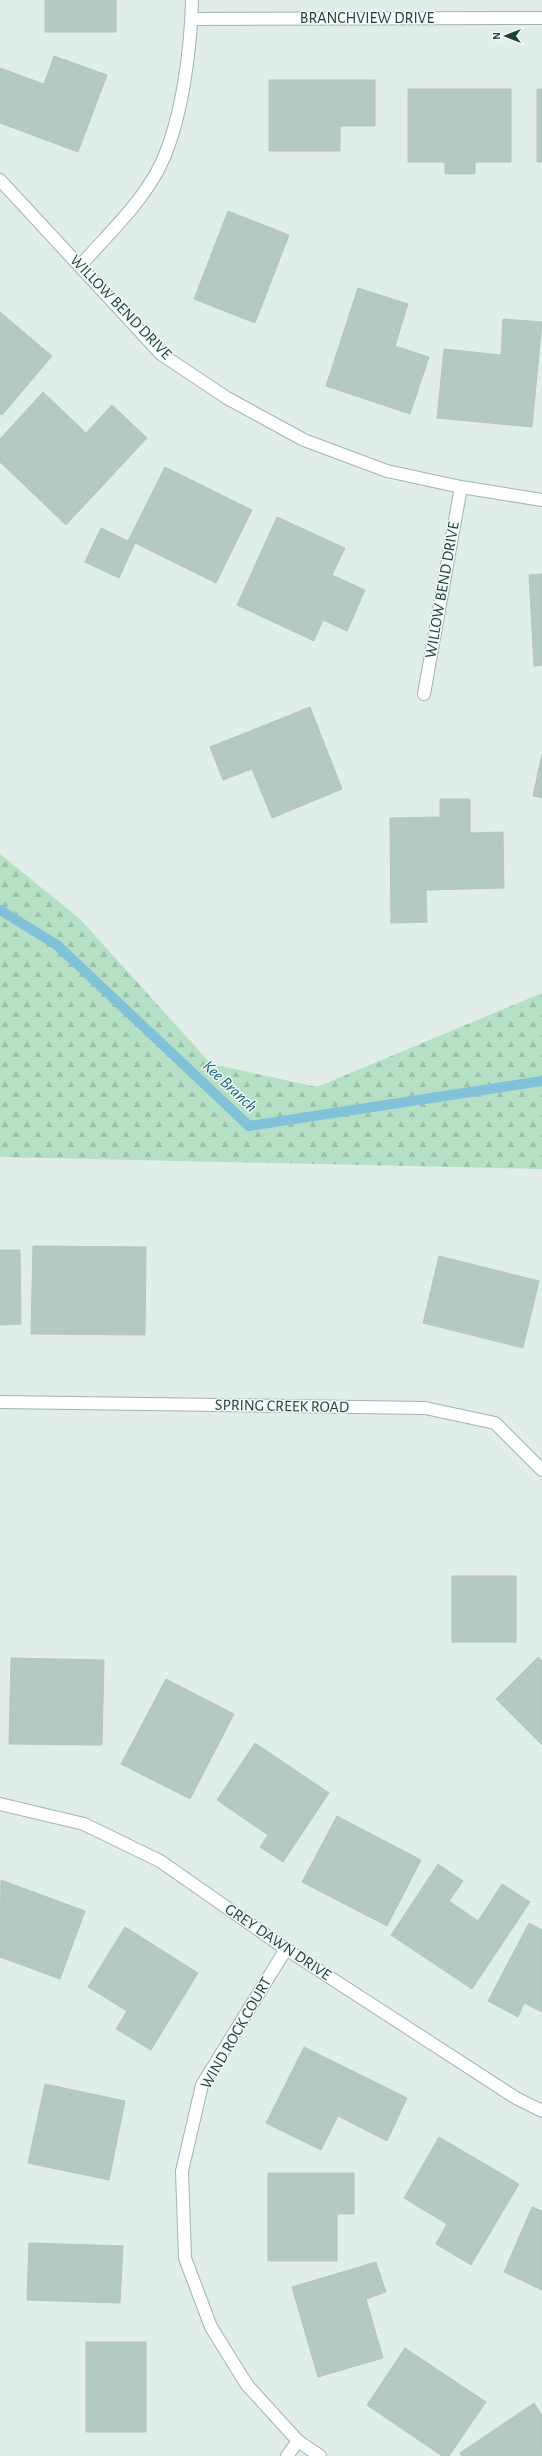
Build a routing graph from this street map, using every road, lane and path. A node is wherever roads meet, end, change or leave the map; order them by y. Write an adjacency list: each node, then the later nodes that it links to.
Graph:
1 (192, 0): 2 (street)
2 (191, 18): 3 (street, BRANCHVIEW DRIVE); 5 (street)
3 (542, 18)
4 (0, 180): 5 (street, WILLOW BEND DRIVE)
5 (80, 266): 6 (street, WILLOW BEND DRIVE)
6 (461, 488): 7 (street, WILLOW BEND DRIVE); 8 (street, WILLOW BEND DRIVE)
7 (542, 500)
8 (424, 694)
9 (0, 1402): 10 (street, SPRING CREEK ROAD)
10 (542, 1470)
11 (0, 1804): 12 (street, GREY DAWN DRIVE)
12 (286, 1949): 13 (street, GREY DAWN DRIVE); 14 (street, WIND ROCK COURT)
13 (542, 2111)
14 (298, 2441): 15 (street); 16 (street, WIND ROCK COURT)
15 (287, 2456)
16 (320, 2456)

